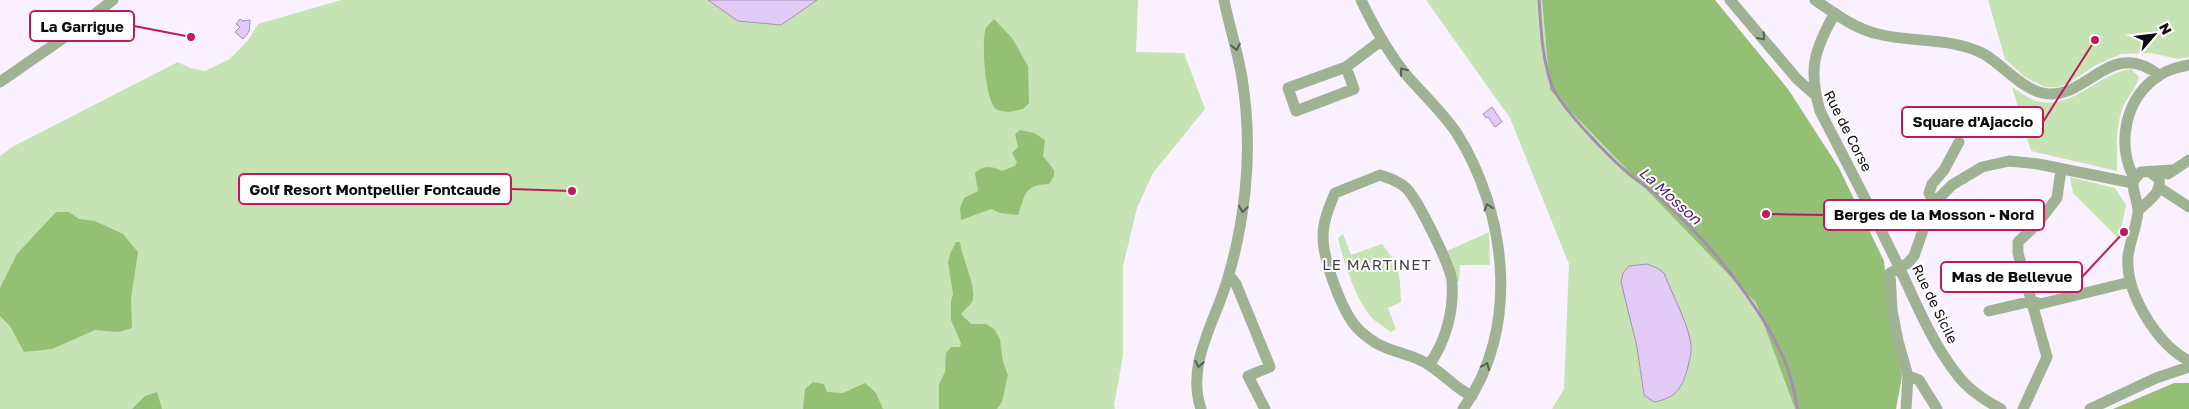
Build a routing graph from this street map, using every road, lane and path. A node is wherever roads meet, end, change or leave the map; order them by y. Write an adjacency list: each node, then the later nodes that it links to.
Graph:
1 (113, 0): 11 (street)
2 (1224, 0): 25 (street, one-way to 25)
3 (1361, 0): 7 (street)
4 (1730, 0): 12 (street, Rue de Corse, one-way to 12)
5 (1815, 0): 6 (street)
6 (1834, 13): 10 (street); 12 (street)
7 (1382, 40): 9 (street); 33 (street, one-way to 7)
8 (2189, 65): 10 (street)
9 (1346, 67): 9 (street)
10 (2159, 75): 18 (street)
11 (0, 82)
12 (1815, 95): 24 (street, Rue de Corse)
13 (1959, 142): 21 (street, Rue de Sicile)
14 (2189, 160): 16 (street)
15 (2061, 168): 18 (street); 21 (street); 27 (street)
16 (2172, 170): 17 (street); 19 (street)
17 (2150, 172): 18 (street); 19 (street)
18 (2134, 185): 20 (street); 23 (street)
19 (2160, 186): 20 (street); 22 (street)
20 (2152, 198): 23 (street)
21 (1933, 201): 24 (street, Rue de Sicile)
22 (2189, 207)
23 (2138, 211): 26 (street)
24 (1899, 267): 32 (street); 39 (street, Rue de Sicile)
25 (1229, 275): 34 (street, one-way to 34); 35 (street)
26 (2130, 282): 27 (street); 29 (street)
27 (2032, 301): 28 (street); 40 (street)
28 (1989, 311)
29 (2189, 361)
30 (1429, 365): 30 (street); 33 (street)
31 (2189, 367): 41 (street)
32 (1908, 376): 37 (street); 38 (street)
33 (1472, 396): 36 (street)
34 (1201, 409)
35 (1264, 409)
36 (1463, 409)
37 (1906, 409)
38 (1936, 409)
39 (2002, 409)
40 (2023, 409)
41 (2090, 409)

